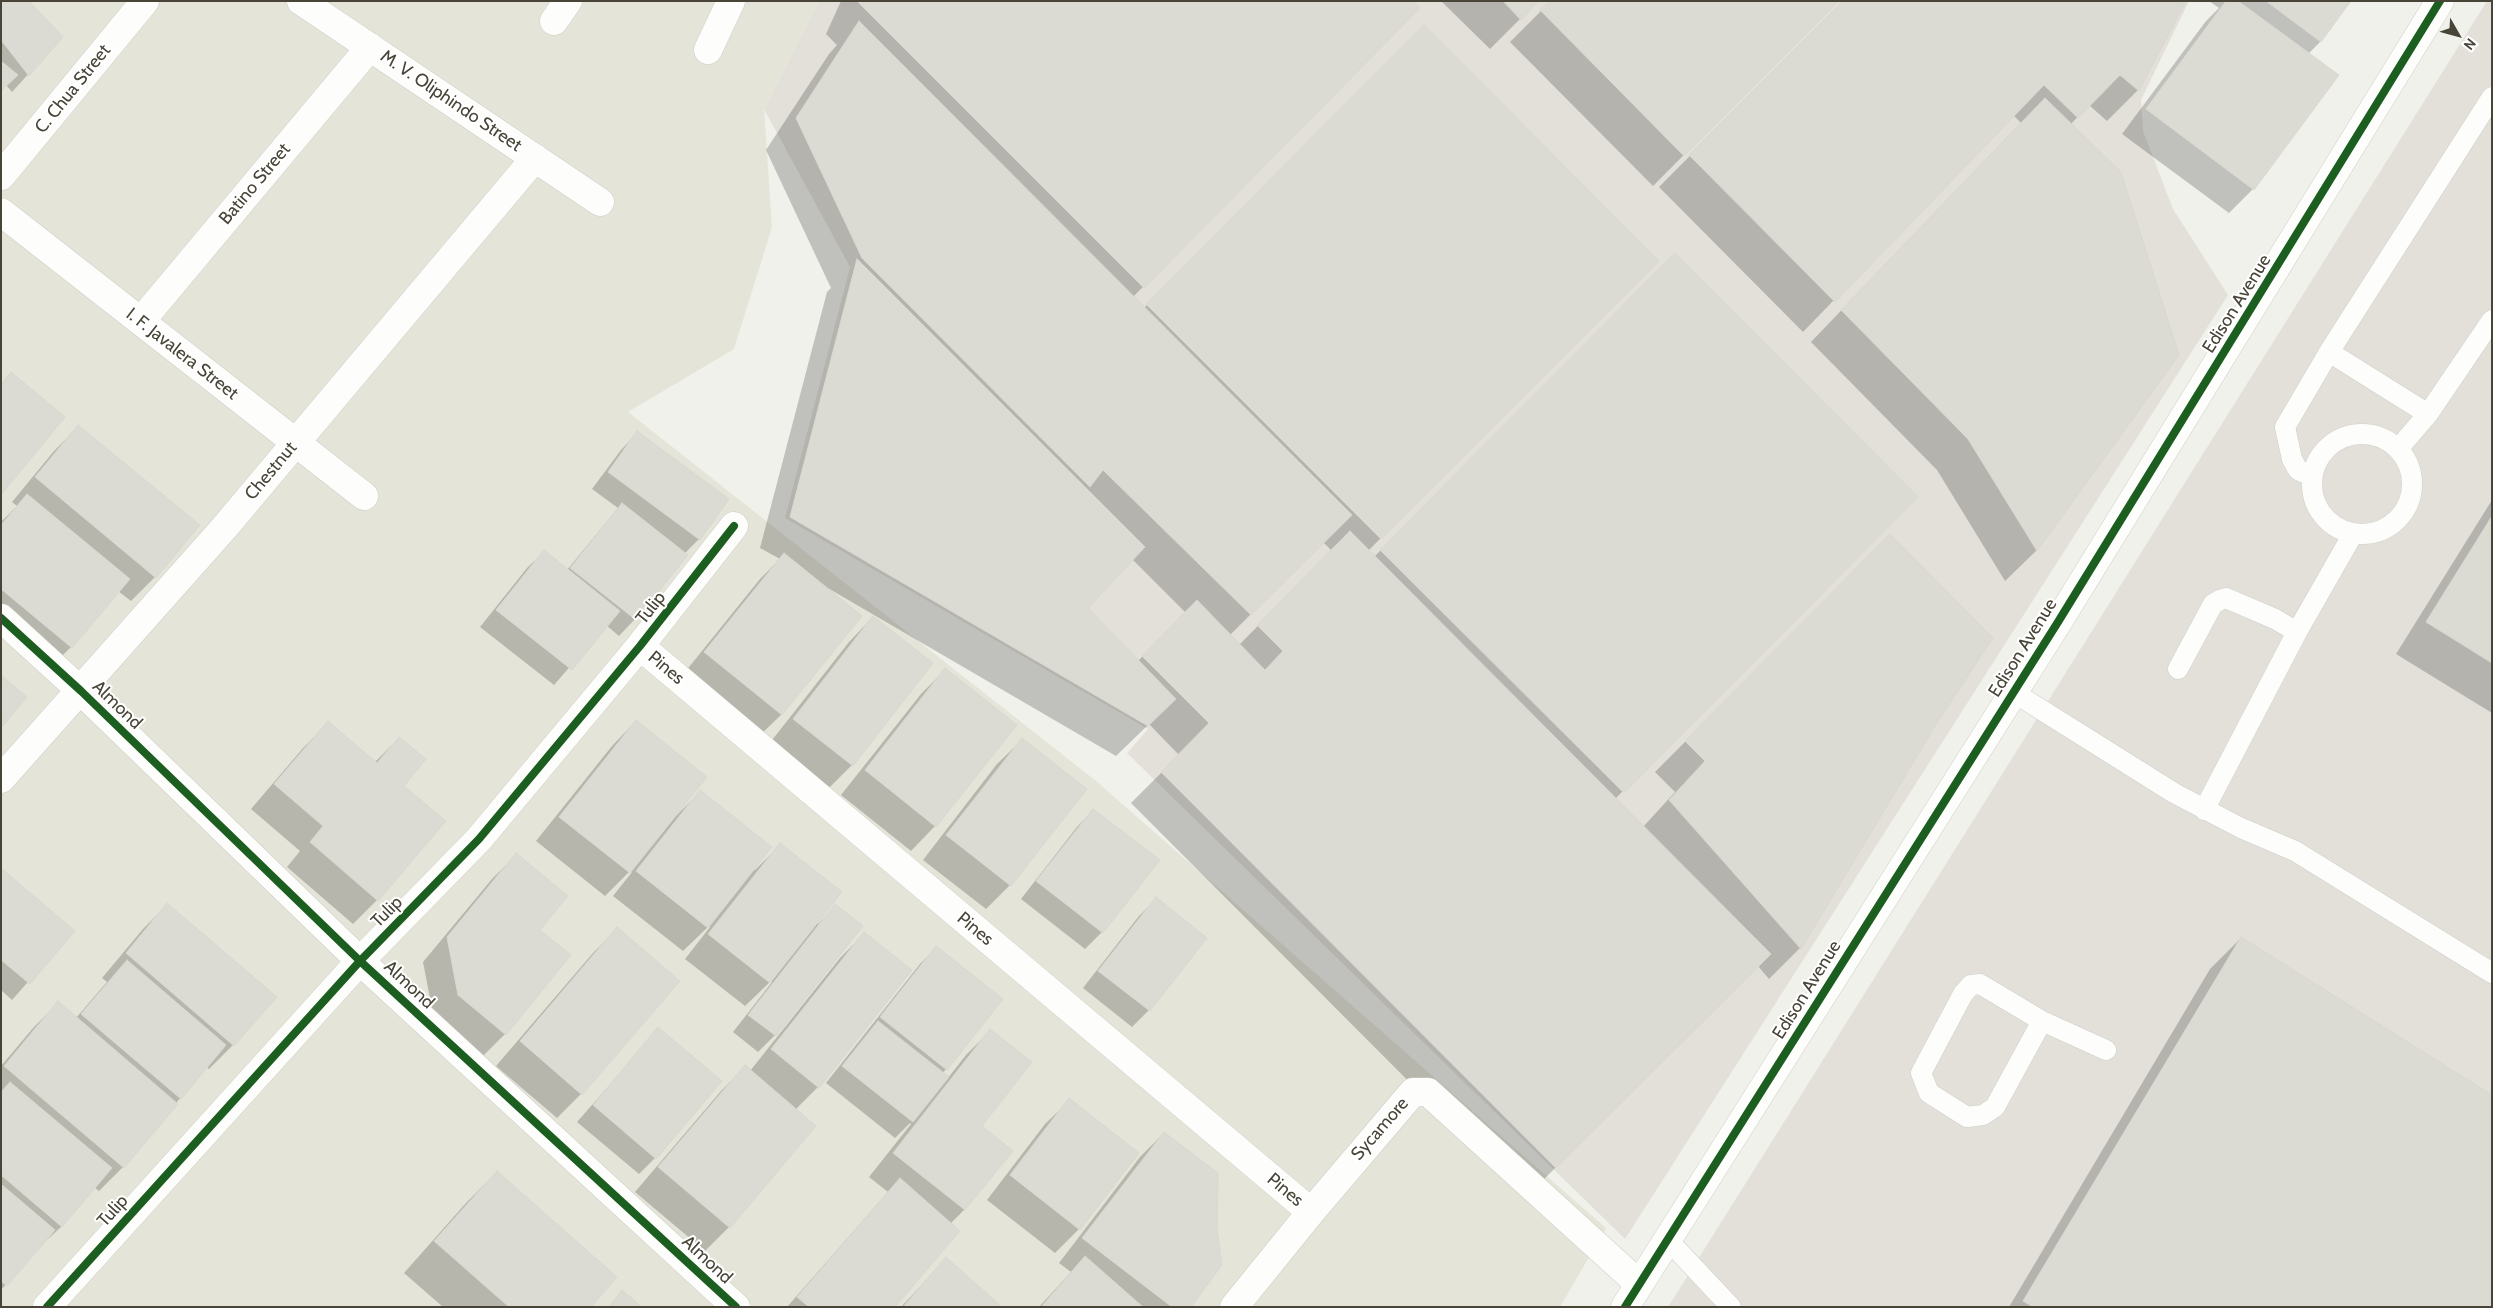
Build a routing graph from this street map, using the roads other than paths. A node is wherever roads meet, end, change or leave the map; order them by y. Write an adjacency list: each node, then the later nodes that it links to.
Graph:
1 (145, 1): 9 (street, C. Chua Street)
2 (301, 1): 5 (street, M. V. Oliphindo Street)
3 (731, 1): 6 (street)
4 (2440, 1): 27 (street, Edison Avenue)
5 (370, 47): 8 (street, M. V. Oliphindo Street); 13 (street, Batino Street)
6 (708, 50)
7 (2492, 97): 14 (lane)
8 (535, 158): 10 (street, M. V. Oliphindo Street); 16 (street, Chestnut)
9 (1, 176)
10 (600, 202)
11 (1, 212): 13 (street, I. F. Javalera Street)
12 (2492, 320): 15 (lane)
13 (141, 322): 16 (street, I. F. Javalera Street)
14 (2329, 352): 15 (lane); 18 (lane)
15 (2428, 414): 17 (lane)
16 (295, 442): 19 (street, I. F. Javalera Street); 26 (street, Chestnut)
17 (2398, 449): 18 (lane); 21 (lane)
18 (2312, 476): 21 (lane)
19 (364, 496)
20 (734, 526): 24 (street, Tulip)
21 (2353, 534): 23 (lane)
22 (1, 618): 26 (street, Almond)
23 (2297, 632): 25 (lane); 29 (lane)
24 (640, 646): 30 (street, Tulip); 34 (street, Pines)
25 (2178, 669)
26 (81, 692): 28 (street, Chestnut); 30 (street, Almond)
27 (2013, 692): 29 (lane); 35 (street, Edison Avenue)
28 (1, 779)
29 (2204, 810): 31 (lane)
30 (360, 961): 37 (street, Tulip); 38 (street, Almond)
31 (2492, 973)
32 (2042, 1021): 32 (lane); 33 (lane)
33 (2106, 1050)
34 (1311, 1212): 36 (street, Sycamore); 39 (street, Sycamore)
35 (1667, 1239): 36 (street, Edison Avenue); 41 (lane)
36 (1640, 1284): 40 (street, Edison Avenue)
37 (46, 1307)
38 (736, 1307)
39 (1234, 1307)
40 (1625, 1307)
41 (1731, 1307)

